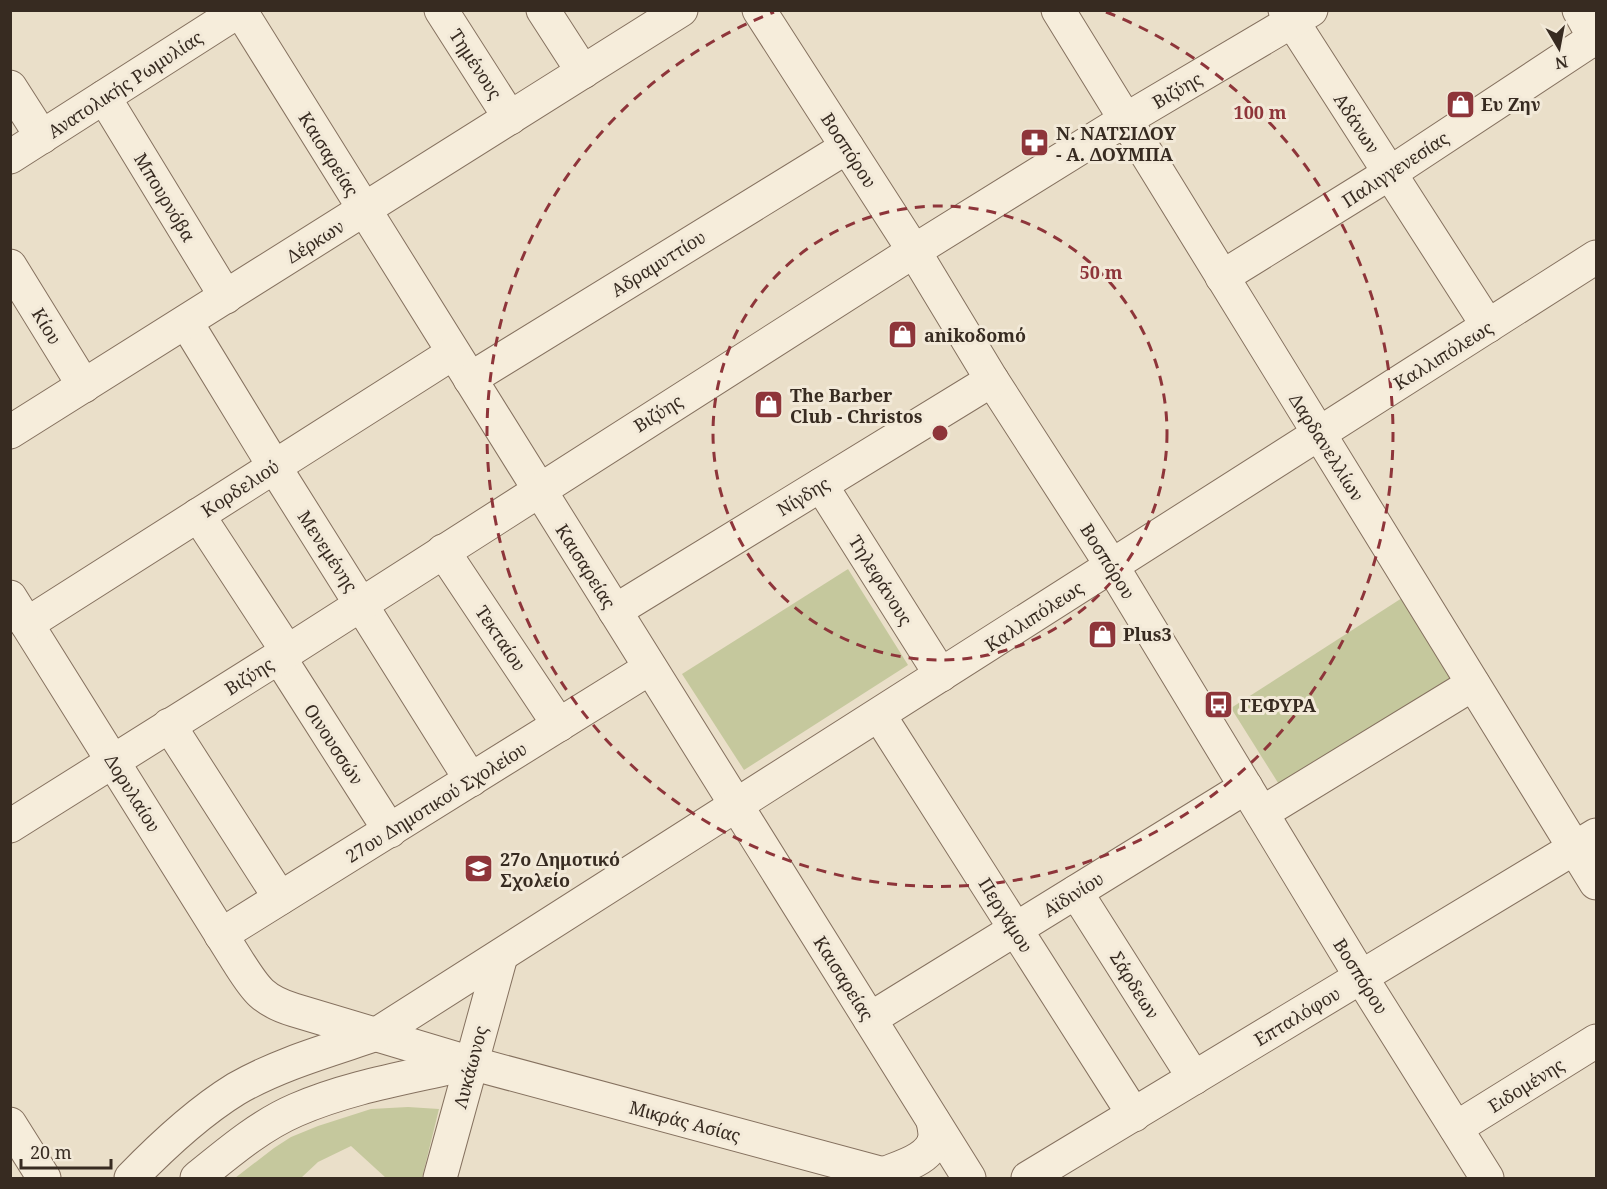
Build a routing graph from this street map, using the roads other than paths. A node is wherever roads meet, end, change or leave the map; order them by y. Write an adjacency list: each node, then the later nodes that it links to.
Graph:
1 (441, 10): 13 (street, Τημένους)
2 (543, 10): 10 (street)
3 (681, 10): 10 (street, Δέρκων)
4 (759, 10): 16 (street, Βοσπόρου)
5 (1058, 10): 14 (street, Δαρδανελλίων)
6 (1579, 10): 9 (street)
7 (240, 11): 12 (street, Ανατολικής Ρωμυλίας); 19 (street, Καισαρείας)
8 (1297, 14): 14 (street, Βιζύης); 18 (street, Αδάνων)
9 (1596, 39): 18 (street, Παλιγγενεσίας)
10 (583, 72): 13 (street, Δέρκων)
11 (10, 87): 15 (street)
12 (104, 98): 15 (street, Ανατολικής Ρωμυλίας); 24 (street, Μπουρνόβα)
13 (510, 118): 19 (street, Δέρκων)
14 (1125, 120): 20 (street, Βιζύης); 23 (street, Δαρδανελλίων)
15 (42, 137): 17 (street, Ανατολικής Ρωμυλίας)
16 (847, 147): 20 (street, Βοσπόρου); 27 (street, Αδραμυττίου)
17 (10, 157)
18 (1390, 173): 23 (street, Παλιγγενεσίας); 26 (street, Αδάνων)
19 (364, 210): 24 (street, Δέρκων); 27 (street, Καισαρείας)
20 (914, 251): 28 (street, Βοσπόρου); 34 (street, Βιζύης)
21 (1596, 257): 26 (street, Καλλιπόλεως)
22 (10, 266): 29 (street, Κίου)
23 (1222, 277): 31 (street, Δαρδανελλίων)
24 (226, 297): 25 (street, Δέρκων)
25 (186, 321): 29 (street, Δέρκων); 32 (street, Μενεμένης)
26 (1488, 327): 31 (street, Καλλιπόλεως)
27 (461, 366): 32 (street, Κορδελιού); 34 (street, Καισαρείας)
28 (992, 380): 33 (street, Νίγδης); 37 (street, Βοσπόρου)
29 (84, 386): 30 (street, Δέρκων)
30 (10, 432)
31 (1319, 434): 37 (street, Καλλιπόλεως); 44 (street, Δαρδανελλίων)
32 (274, 465): 35 (street, Κορδελιού); 38 (street, Μενεμένης)
33 (821, 485): 40 (street, Νίγδης); 43 (street, Τηλεφάνους)
34 (538, 489): 36 (street, Βιζύης); 40 (street, Καισαρείας)
35 (198, 515): 39 (street, Κορδελιού); 41 (street, Οινουσσών)
36 (443, 551): 38 (street, Βιζύης); 46 (street, Τεκταίου)
37 (1112, 566): 43 (street, Καλλιπόλεως); 50 (street, Βοσπόρου)
38 (361, 603): 41 (street, Βιζύης); 49 (street, Μενεμένης)
39 (19, 610): 48 (street, Δορυλαίου)
40 (615, 611): 42 (street, Καισαρείας)
41 (283, 654): 47 (street, Βιζύης); 53 (street, Οινουσσών)
42 (650, 668): 46 (street, 27ου Δημοτικού Σχολείου); 51 (street, Καισαρείας)
43 (941, 675): 45 (street, Καλλιπόλεως)
44 (1473, 684): 50 (street, Αϊδινίου); 54 (street, Δαρδανελλίων)
45 (879, 715): 51 (street, Καλλιπόλεως); 58 (street, Περγάμου)
46 (560, 725): 49 (street, 27ου Δημοτικού Σχολείου)
47 (170, 726): 48 (street, Βιζύης); 57 (street)
48 (113, 762): 52 (street, Βιζύης); 59 (street, Δορυλαίου)
49 (471, 780): 53 (street, 27ου Δημοτικού Σχολείου)
50 (1254, 800): 56 (street, Αϊδινίου); 61 (street, Βοσπόρου)
51 (736, 806): 60 (street, Καλλιπόλεως); 63 (street, Καισαρείας)
52 (10, 826)
53 (390, 831): 57 (street, 27ου Δημοτικού Σχολείου)
54 (1586, 842): 55 (street, Δαρδανελλίων); 61 (street, Επταλόφου)
55 (1596, 883)
56 (1076, 892): 58 (street, Αϊδινίου); 67 (street, Σάρδεων)
57 (280, 898): 59 (street, 27ου Δημοτικού Σχολείου)
58 (1015, 929): 63 (street, Αϊδινίου); 68 (street, Περγάμου)
59 (221, 935): 62 (street, Δορυλαίου)
60 (501, 956): 64 (street, Καλλιπόλεως); 66 (street, Λυκάωνος)
61 (1361, 977): 67 (street, Επταλόφου); 71 (street, Βοσπόρου)
62 (256, 989): 64 (street, Μικράς Ασίας)
63 (870, 1019): 69 (street, Καισαρείας)
64 (377, 1034): 66 (street, Μικράς Ασίας); 75 (street)
65 (1596, 1041): 71 (street, Ειδομένης)
66 (471, 1063): 73 (street, Μικράς Ασίας); 76 (street, Μικράς Ασίας); 77 (street, Λυκάωνος)
67 (1194, 1078): 68 (street, Επταλόφου)
68 (1134, 1115): 72 (street, Επταλόφου)
69 (933, 1121): 73 (street); 78 (street, Καισαρείας)
70 (10, 1124): 74 (street)
71 (1456, 1128): 79 (street, Βοσπόρου)
72 (1045, 1174)
73 (890, 1176)
74 (44, 1179)
75 (131, 1179)
76 (198, 1179)
77 (440, 1179)
78 (969, 1179)
79 (1487, 1179)

